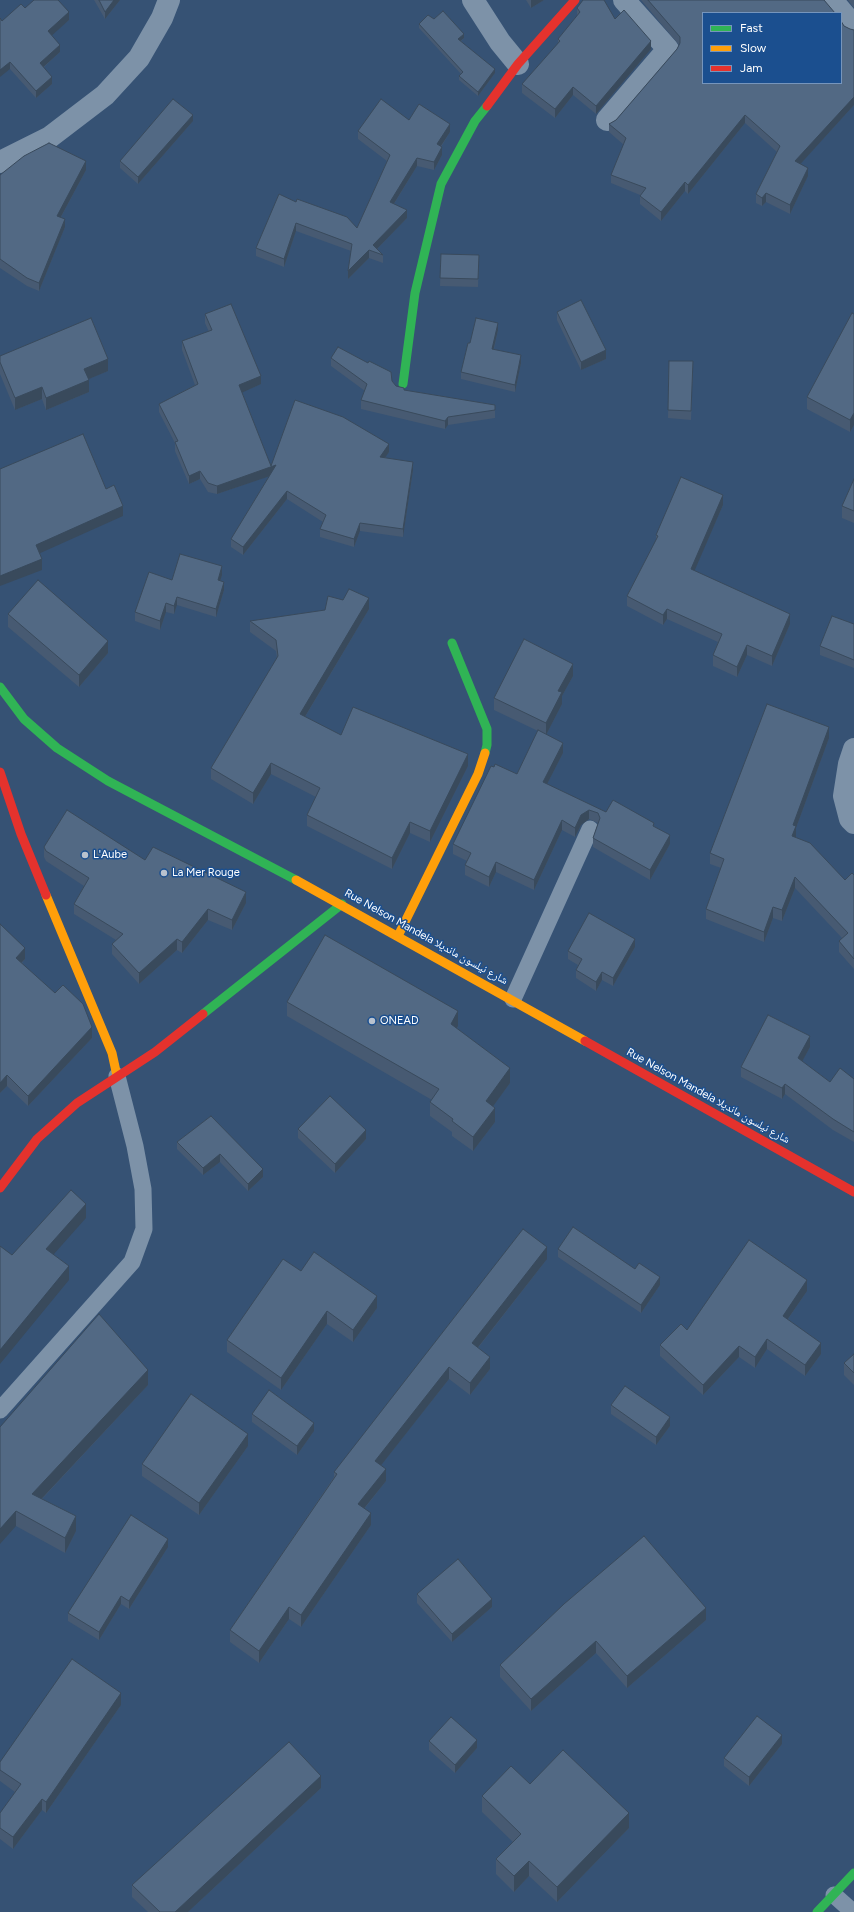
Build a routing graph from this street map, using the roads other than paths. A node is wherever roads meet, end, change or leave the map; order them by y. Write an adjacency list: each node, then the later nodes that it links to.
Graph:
1 (169, 0): 9 (street)
2 (472, 0): 7 (street)
3 (575, 0): 7 (main road)
4 (624, 0): 8 (street)
5 (832, 0): 6 (street)
6 (854, 26)
7 (518, 64): 10 (main road)
8 (607, 120)
9 (0, 162)
10 (403, 384)
11 (452, 643): 18 (main road)
12 (0, 687): 17 (main road, Rue Nelson Mandela شارع نيلسون مانديلا)
13 (854, 749): 15 (street)
14 (0, 772): 20 (main road)
15 (854, 823)
16 (590, 829): 19 (lane)
17 (342, 904): 18 (main road, Rue Nelson Mandela شارع نيلسون مانديلا); 20 (main road)
18 (398, 936): 19 (main road, Rue Nelson Mandela شارع نيلسون مانديلا)
19 (513, 999): 22 (main road, Rue Nelson Mandela شارع نيلسون مانديلا)
20 (118, 1076): 21 (main road); 23 (lane)
21 (0, 1188)
22 (854, 1192)
23 (0, 1410)
24 (854, 1873): 25 (main road)
25 (834, 1894): 26 (main road); 27 (lane)
26 (818, 1912)
27 (853, 1912)

